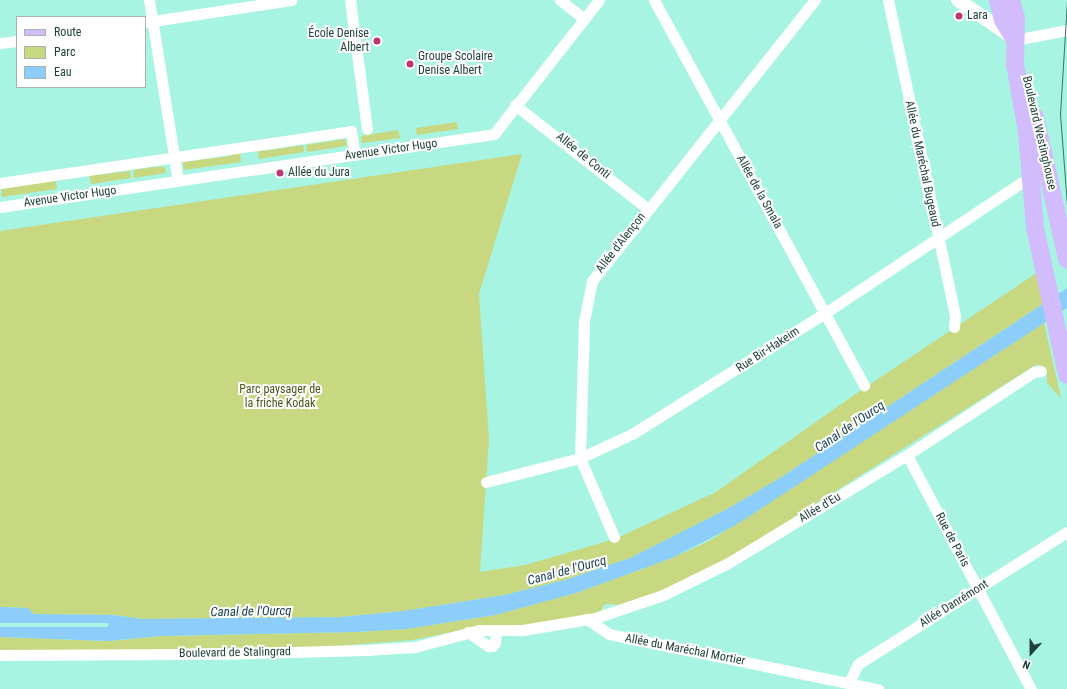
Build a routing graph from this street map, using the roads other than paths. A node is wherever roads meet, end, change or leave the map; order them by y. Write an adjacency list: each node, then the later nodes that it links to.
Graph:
1 (149, 0): 13 (street)
2 (291, 0): 13 (street)
3 (350, 0): 20 (street)
4 (560, 0): 12 (street)
5 (599, 0): 12 (street, Avenue Victor Hugo)
6 (654, 0): 19 (street, Allée de la Smala)
7 (815, 0): 19 (street, Allée d'Alençon)
8 (888, 0): 29 (street, Allée du Maréchal Bugeaud)
9 (958, 0): 15 (street)
10 (998, 0): 15 (main road, Boulevard Westinghouse)
11 (1011, 0): 15 (main road, Boulevard Westinghouse)
12 (584, 19): 18 (street, Avenue Victor Hugo)
13 (149, 22): 22 (street)
14 (1067, 30): 15 (street)
15 (1015, 40): 23 (main road, Boulevard Westinghouse); 26 (main road, Boulevard Westinghouse)
16 (16, 41): 17 (street)
17 (0, 43)
18 (516, 104): 21 (street, Avenue Victor Hugo); 28 (street, Allée de Conti)
19 (719, 120): 28 (street, Allée d'Alençon); 31 (street, Allée de la Smala)
20 (367, 129)
21 (355, 155): 22 (street, Avenue Victor Hugo); 24 (street, Avenue Victor Hugo)
22 (174, 159): 24 (street); 25 (street, Avenue Victor Hugo)
23 (1032, 178): 26 (street); 29 (street, Rue Bir-Hakeim); 34 (main road, Boulevard Westinghouse)
24 (178, 181): 27 (street, Avenue Victor Hugo)
25 (0, 183)
26 (1053, 192): 30 (main road, Boulevard Westinghouse)
27 (0, 207)
28 (648, 209): 37 (street, Allée d'Alençon)
29 (938, 237): 31 (street, Rue Bir-Hakeim); 32 (street, Allée du Maréchal Bugeaud)
30 (1067, 259)
31 (825, 313): 35 (street, Allée de la Smala); 37 (street, Rue Bir-Hakeim)
32 (954, 327)
33 (1041, 371): 36 (street, Allée d'Eu)
34 (1067, 375)
35 (864, 385)
36 (907, 456): 41 (street, Rue de Paris); 42 (street, Allée d'Eu)
37 (580, 458): 38 (street, Rue Bir-Hakeim); 40 (street, Allée d'Alençon)
38 (486, 482)
39 (1067, 532): 41 (street, Allée Danrémont)
40 (614, 537)
41 (978, 588): 46 (street, Allée Danrémont); 48 (street, Rue de Paris)
42 (587, 619): 43 (street); 46 (street, Allée du Maréchal Mortier)
43 (496, 630): 44 (street); 44 (street)
44 (468, 632): 45 (street, Boulevard de Stalingrad)
45 (0, 655)
46 (849, 683): 47 (street, Allée du Maréchal Mortier)
47 (878, 689)
48 (1031, 689)

